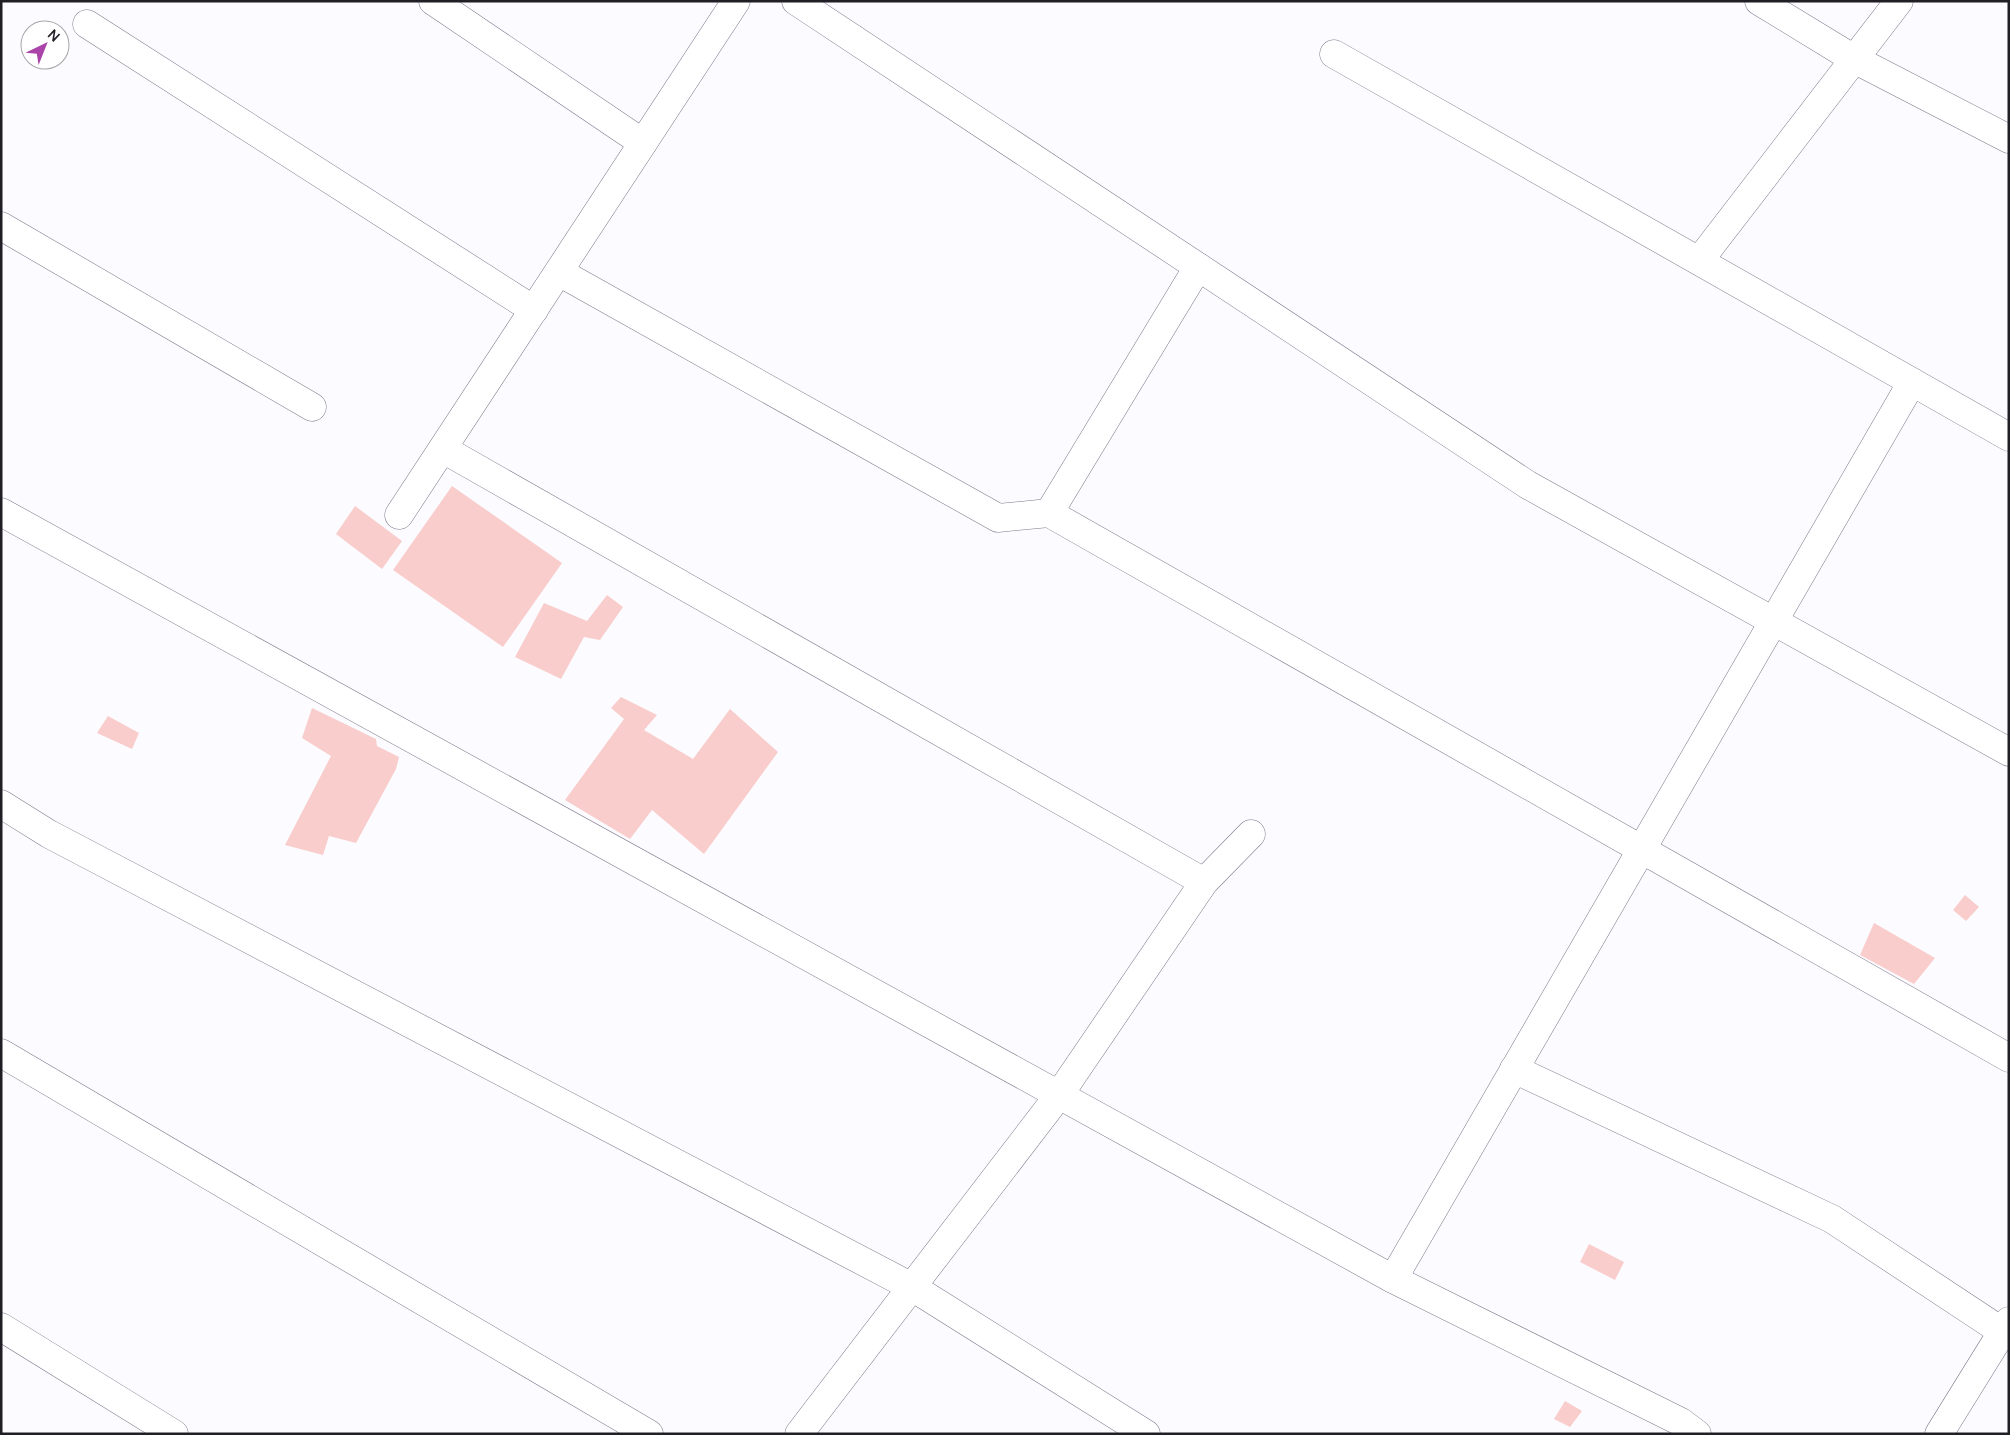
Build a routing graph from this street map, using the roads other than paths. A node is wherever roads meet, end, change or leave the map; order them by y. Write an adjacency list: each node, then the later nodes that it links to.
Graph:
1 (433, 1): 10 (street)
2 (736, 1): 10 (street)
3 (796, 1): 13 (street)
4 (1759, 1): 8 (street)
5 (1899, 1): 8 (street)
6 (87, 24): 15 (street)
7 (1334, 54): 12 (street)
8 (1854, 59): 9 (street); 12 (street)
9 (2009, 139)
10 (643, 143): 14 (street)
11 (1, 226): 17 (street)
12 (1699, 261): 16 (street)
13 (1198, 267): 21 (street); 23 (street)
14 (559, 272): 15 (street); 21 (street)
15 (534, 310): 19 (street)
16 (1912, 382): 18 (street); 23 (street)
17 (312, 407)
18 (2009, 437)
19 (443, 449): 22 (street); 28 (street)
20 (1, 512): 32 (street)
21 (1048, 513): 27 (street)
22 (399, 515)
23 (1774, 621): 24 (street); 27 (street)
24 (2009, 752)
25 (1, 804): 34 (street)
26 (1251, 834): 28 (street)
27 (1642, 849): 30 (street); 31 (street)
28 (1204, 882): 32 (street)
29 (1, 1053): 38 (street)
30 (2009, 1058)
31 (1514, 1069): 33 (street); 36 (street)
32 (1059, 1095): 33 (street); 34 (street)
33 (1393, 1279): 41 (street)
34 (912, 1287): 39 (street); 40 (street)
35 (1, 1327): 37 (street)
36 (2006, 1330): 42 (street)
37 (174, 1434)
38 (649, 1434)
39 (799, 1434)
40 (1146, 1434)
41 (1697, 1434)
42 (1939, 1434)

